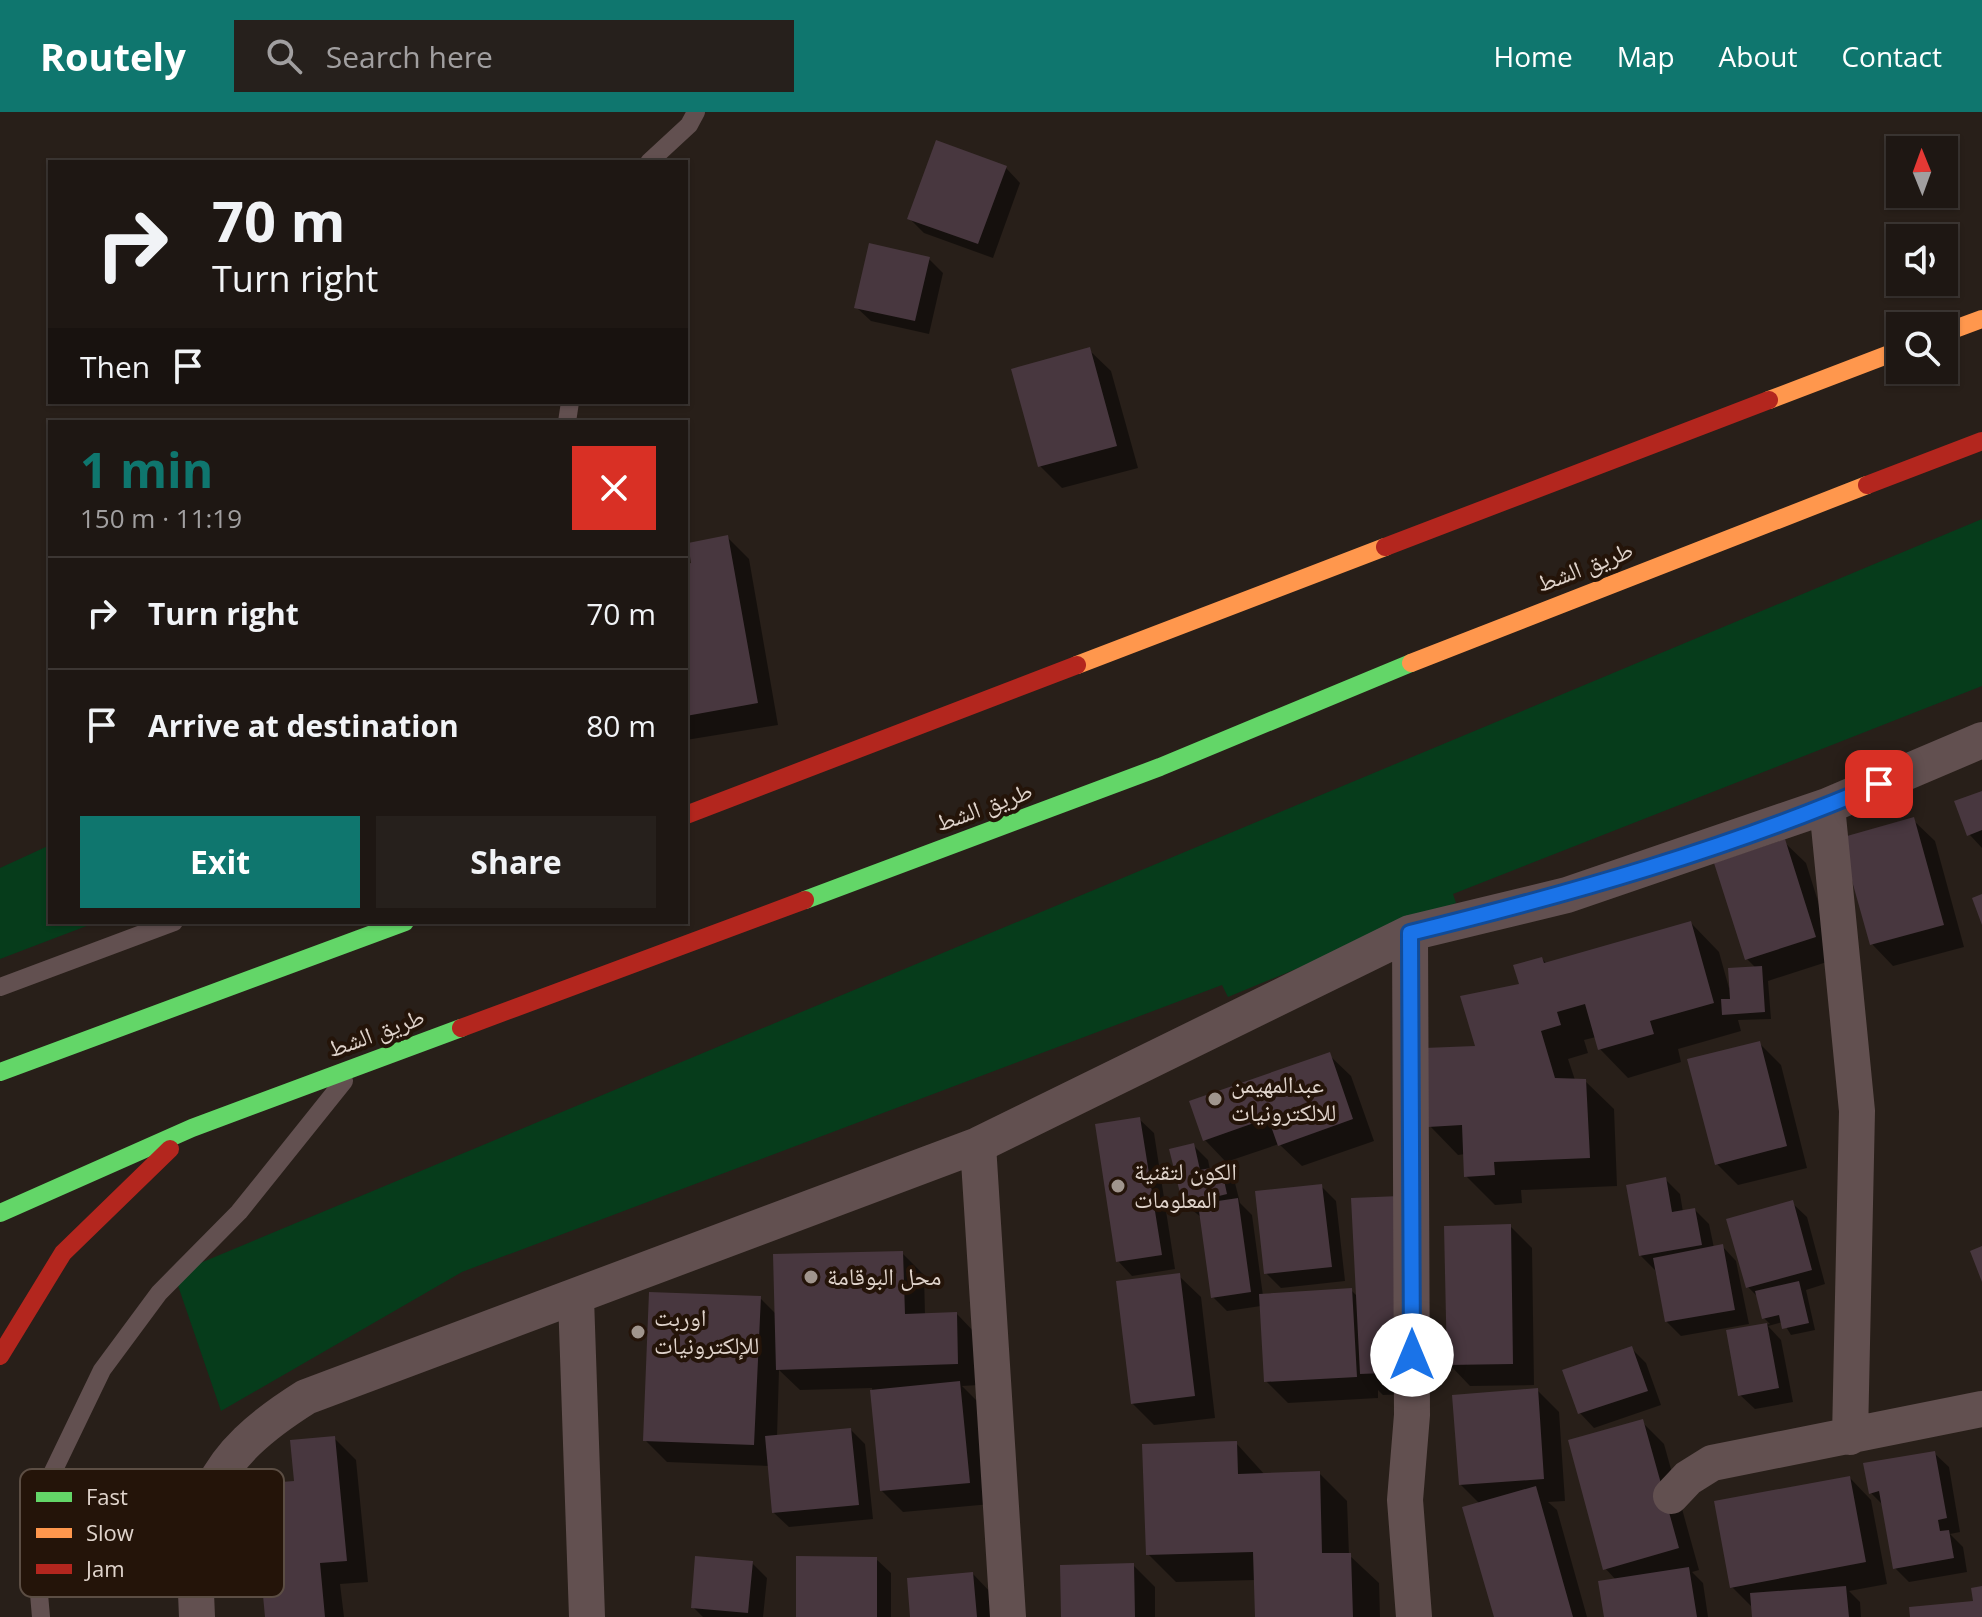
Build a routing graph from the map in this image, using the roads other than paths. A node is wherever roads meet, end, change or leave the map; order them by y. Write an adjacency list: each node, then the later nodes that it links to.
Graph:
1 (696, 112): 2 (lane)
2 (651, 160)
3 (1982, 319): 4 (highway)
4 (1958, 328)
5 (1886, 355): 9 (highway)
6 (1982, 441): 14 (highway, طريق الشط)
7 (1982, 740): 8 (street)
8 (1827, 806): 12 (street); 22 (street)
9 (688, 814)
10 (169, 924): 13 (lane)
11 (400, 924): 15 (highway)
12 (1410, 933): 17 (street); 32 (street)
13 (0, 987)
14 (356, 1066): 16 (highway, طريق الشط); 23 (lane)
15 (0, 1072)
16 (192, 1128): 18 (highway, طريق الشط); 20 (highway)
17 (978, 1145): 19 (street); 31 (street)
18 (0, 1213)
19 (576, 1298): 24 (street); 30 (street)
20 (0, 1356)
21 (1982, 1409): 22 (street)
22 (1850, 1437): 25 (street)
23 (54, 1469)
24 (224, 1469)
25 (1671, 1496)
26 (39, 1597): 28 (lane)
27 (196, 1597): 29 (street)
28 (41, 1617)
29 (197, 1617)
30 (587, 1617)
31 (1008, 1617)
32 (1414, 1617)

